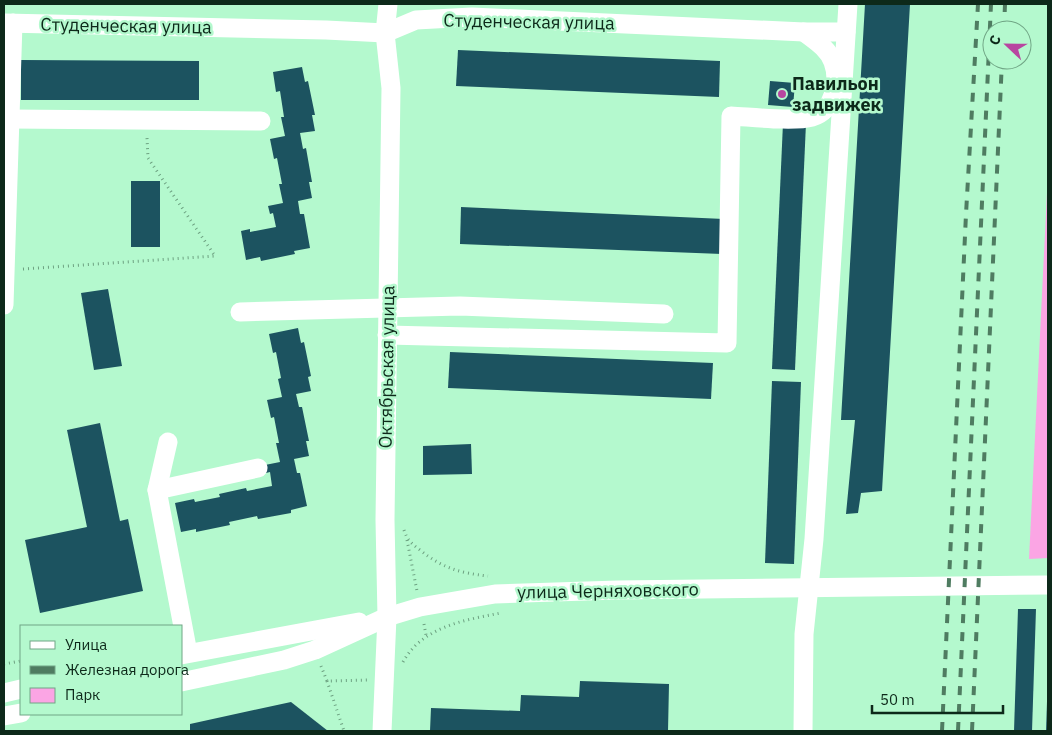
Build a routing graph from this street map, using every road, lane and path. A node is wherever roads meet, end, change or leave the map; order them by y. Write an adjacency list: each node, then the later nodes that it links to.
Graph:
1 (388, 4): 6 (street, Октябрьская улица)
2 (848, 4): 5 (street)
3 (9, 23): 6 (street, Студенческая улица); 7 (street)
4 (804, 32): 5 (street, Студенческая улица); 6 (street, Студенческая улица); 15 (street)
5 (846, 32): 42 (street)
6 (385, 33): 12 (street, Октябрьская улица)
7 (10, 119): 8 (street); 10 (street)
8 (146, 120): 9 (street); 10 (path)
9 (261, 121)
10 (5, 270): 11 (street)
11 (4, 305)
12 (388, 308): 13 (street); 14 (street); 15 (street, Октябрьская улица)
13 (240, 312)
14 (664, 314)
15 (387, 335): 25 (street, Октябрьская улица)
16 (168, 442): 18 (street)
17 (258, 468): 18 (street)
18 (157, 490): 26 (street)
19 (401, 523): 20 (path)
20 (407, 539): 21 (path); 23 (path)
21 (489, 576)
22 (1048, 585): 23 (street, улица Черняховского)
23 (420, 607): 25 (street, улица Черняховского); 27 (path)
24 (505, 613): 27 (path)
25 (387, 618): 29 (street, улица Черняховского); 30 (street); 33 (street, Октябрьская улица)
26 (180, 625)
27 (426, 635): 33 (path)
28 (182, 636): 30 (street)
29 (315, 650): 34 (path); 35 (street, улица Черняховского)
30 (185, 654)
31 (20, 661): 32 (path)
32 (4, 664)
33 (384, 680): 34 (path); 41 (street, Октябрьская улица)
34 (327, 681): 40 (path)
35 (182, 682)
36 (20, 689): 37 (street)
37 (4, 693)
38 (20, 713): 39 (street)
39 (4, 716)
40 (344, 731)
41 (382, 731)
42 (803, 731)

